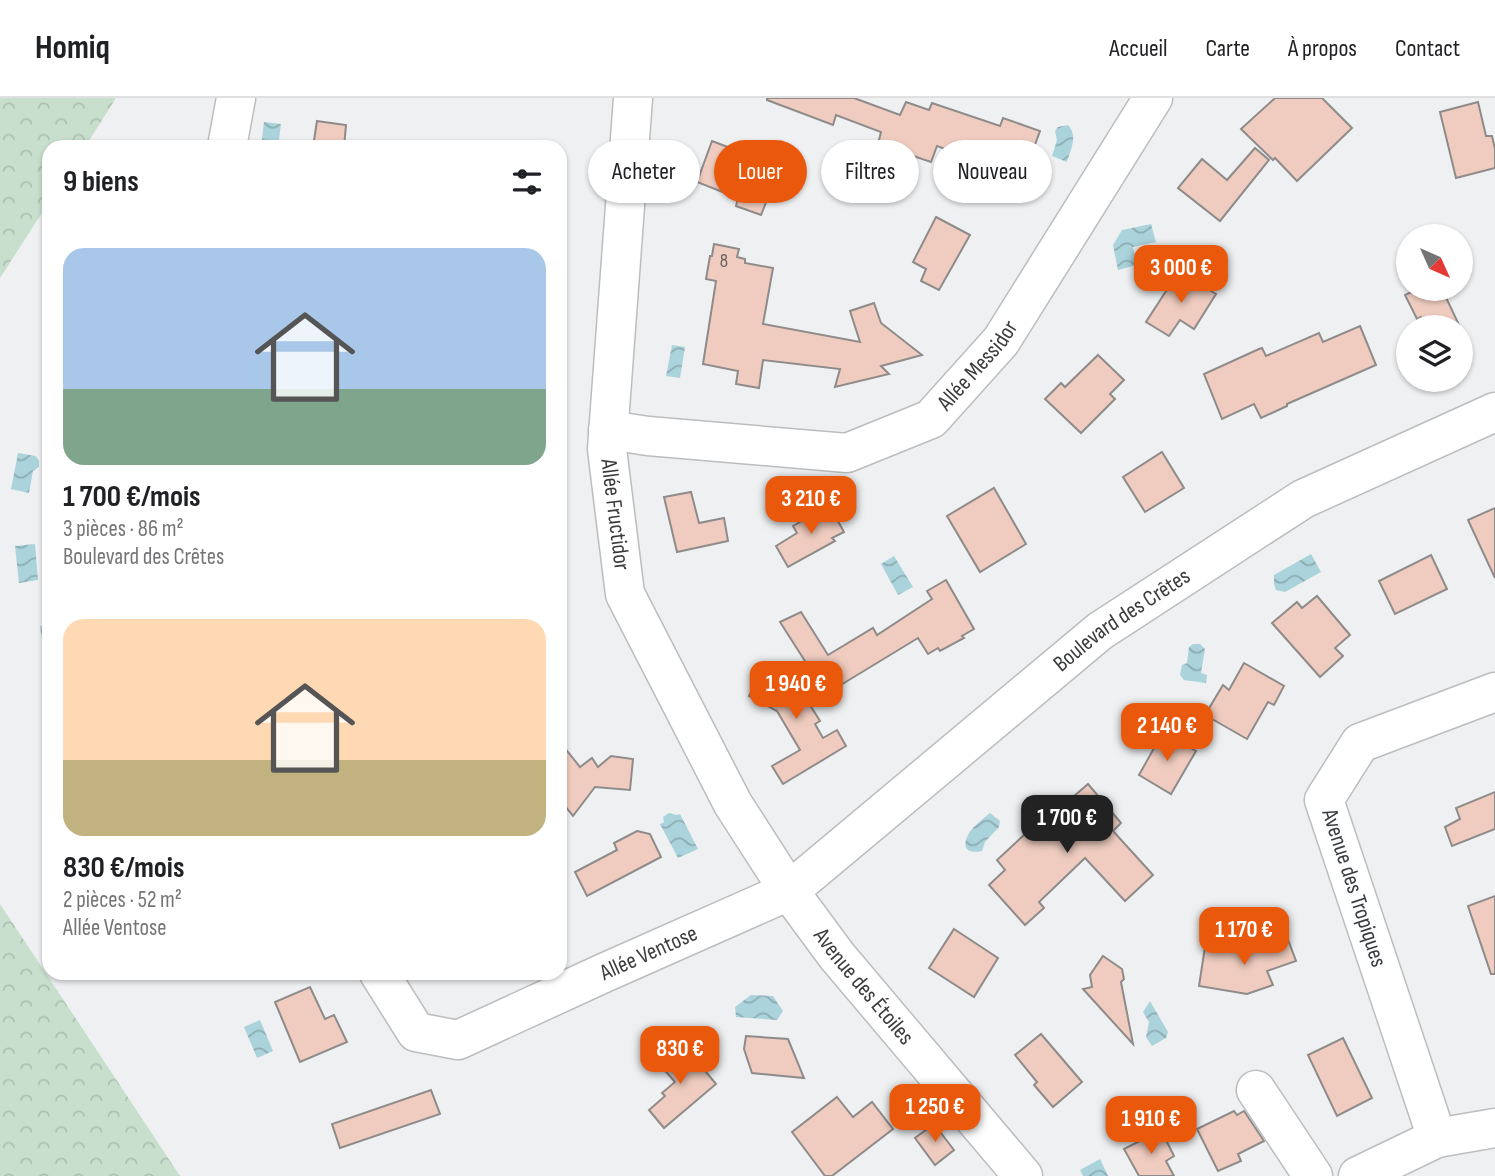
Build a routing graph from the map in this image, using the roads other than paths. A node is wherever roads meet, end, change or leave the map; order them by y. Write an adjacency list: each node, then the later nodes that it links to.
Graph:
1 (236, 98): 4 (street)
2 (633, 98): 6 (street, Allée Fructidor)
3 (1153, 98): 6 (street, Allée Messidor)
4 (228, 140)
5 (1495, 412): 8 (street, Boulevard des Crêtes)
6 (608, 430): 8 (street, Allée Fructidor)
7 (1495, 692): 12 (street, Avenue des Tropiques)
8 (789, 891): 9 (street, Allée Ventose); 13 (street, Avenue des Étoiles)
9 (383, 980)
10 (1256, 1090): 14 (street)
11 (1495, 1128): 12 (street)
12 (1437, 1138): 15 (street)
13 (1023, 1176)
14 (1313, 1176)
15 (1358, 1176)

